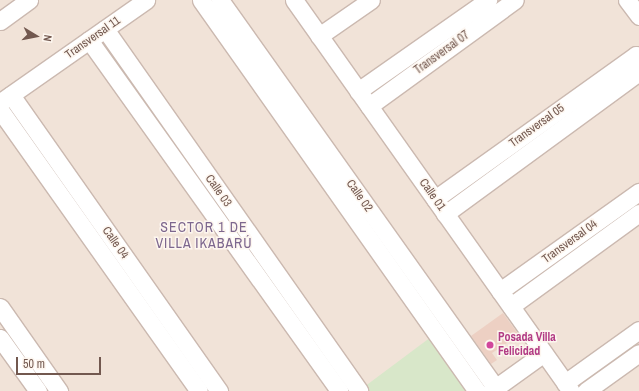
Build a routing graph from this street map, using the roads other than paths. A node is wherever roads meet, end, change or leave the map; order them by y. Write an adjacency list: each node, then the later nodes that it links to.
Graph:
1 (29, 0): 11 (street)
2 (146, 0): 12 (street, Transversal 11)
3 (201, 0): 23 (street, Calle 02)
4 (220, 0): 23 (street, Calle 02)
5 (294, 0): 13 (street, Calle 01)
6 (371, 0): 13 (street)
7 (488, 0): 17 (street, Transversal 07)
8 (515, 0): 19 (street, Transversal 07)
9 (627, 0): 10 (street)
10 (639, 16)
11 (0, 21)
12 (105, 29): 14 (street, Transversal 11); 21 (street, Calle 03)
13 (320, 36): 17 (street, Calle 01)
14 (89, 40): 18 (street, Transversal 11); 22 (street, Calle 03)
15 (639, 58): 26 (street, Transversal 05)
16 (639, 72): 29 (street, Transversal 05)
17 (358, 91): 19 (street, Calle 01)
18 (6, 99): 30 (street, Calle 04)
19 (369, 106): 26 (street, Calle 01)
20 (0, 110): 31 (street, Calle 04)
21 (164, 114): 22 (street); 25 (street, Calle 03)
22 (150, 124): 27 (street, Calle 03)
23 (307, 136): 43 (street, Calle 02); 48 (street, Calle 02)
24 (639, 192): 32 (street, Transversal 04)
25 (223, 198): 27 (street); 47 (street, Calle 03)
26 (435, 199): 29 (street, Calle 01)
27 (209, 208): 46 (street, Calle 03)
28 (639, 213): 33 (street, Transversal 04)
29 (445, 214): 32 (street, Calle 01)
30 (125, 257): 31 (street); 45 (street, Calle 04)
31 (112, 267): 44 (street, Calle 04)
32 (500, 291): 33 (street, Calle 01)
33 (511, 306): 38 (street, Calle 01)
34 (0, 307): 36 (street)
35 (639, 330): 41 (street)
36 (23, 339): 37 (street); 40 (street)
37 (3, 348): 42 (street)
38 (544, 353): 41 (street, Calle 01); 43 (street)
39 (639, 353): 49 (street)
40 (55, 385): 42 (street)
41 (568, 387)
42 (37, 390)
43 (495, 390)
44 (199, 391)
45 (219, 391)
46 (340, 391)
47 (359, 391)
48 (477, 391)
49 (586, 391)

